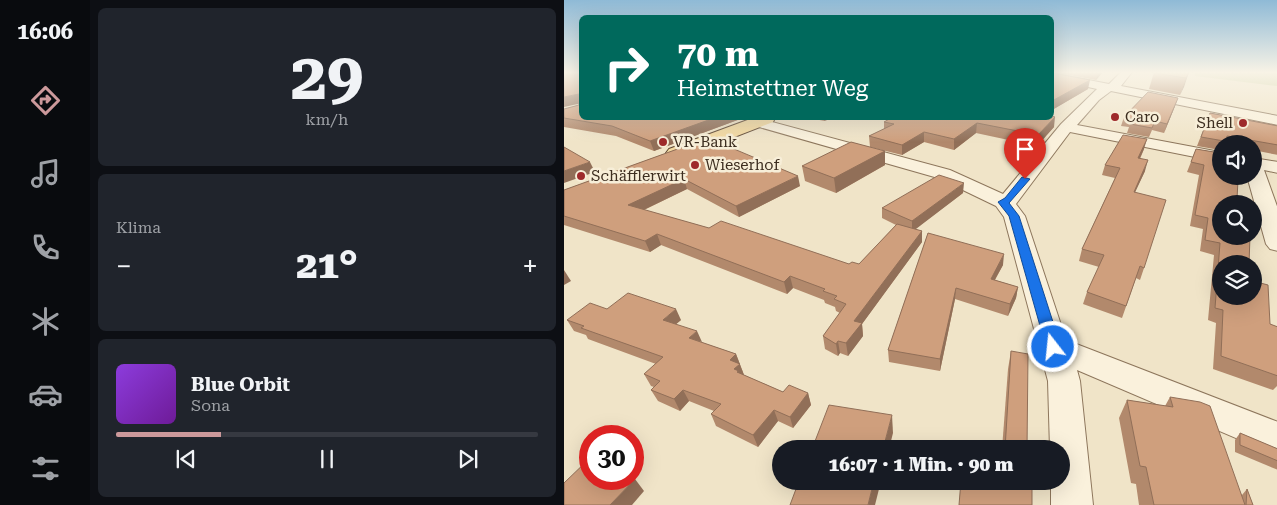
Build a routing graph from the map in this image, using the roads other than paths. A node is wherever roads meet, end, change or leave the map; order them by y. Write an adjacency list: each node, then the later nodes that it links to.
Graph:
1 (1095, 96): 5 (street)
2 (1178, 96): 4 (street)
3 (762, 120): 7 (main road); 11 (street)
4 (1277, 121)
5 (1066, 127): 6 (street); 11 (street)
6 (1212, 155)
7 (661, 158)
8 (1262, 166): 9 (street)
9 (1277, 168)
10 (1259, 185): 12 (street)
11 (1003, 202): 13 (street)
12 (1277, 244)
13 (1053, 347): 14 (street); 15 (street)
14 (1277, 439)
15 (1072, 505)

